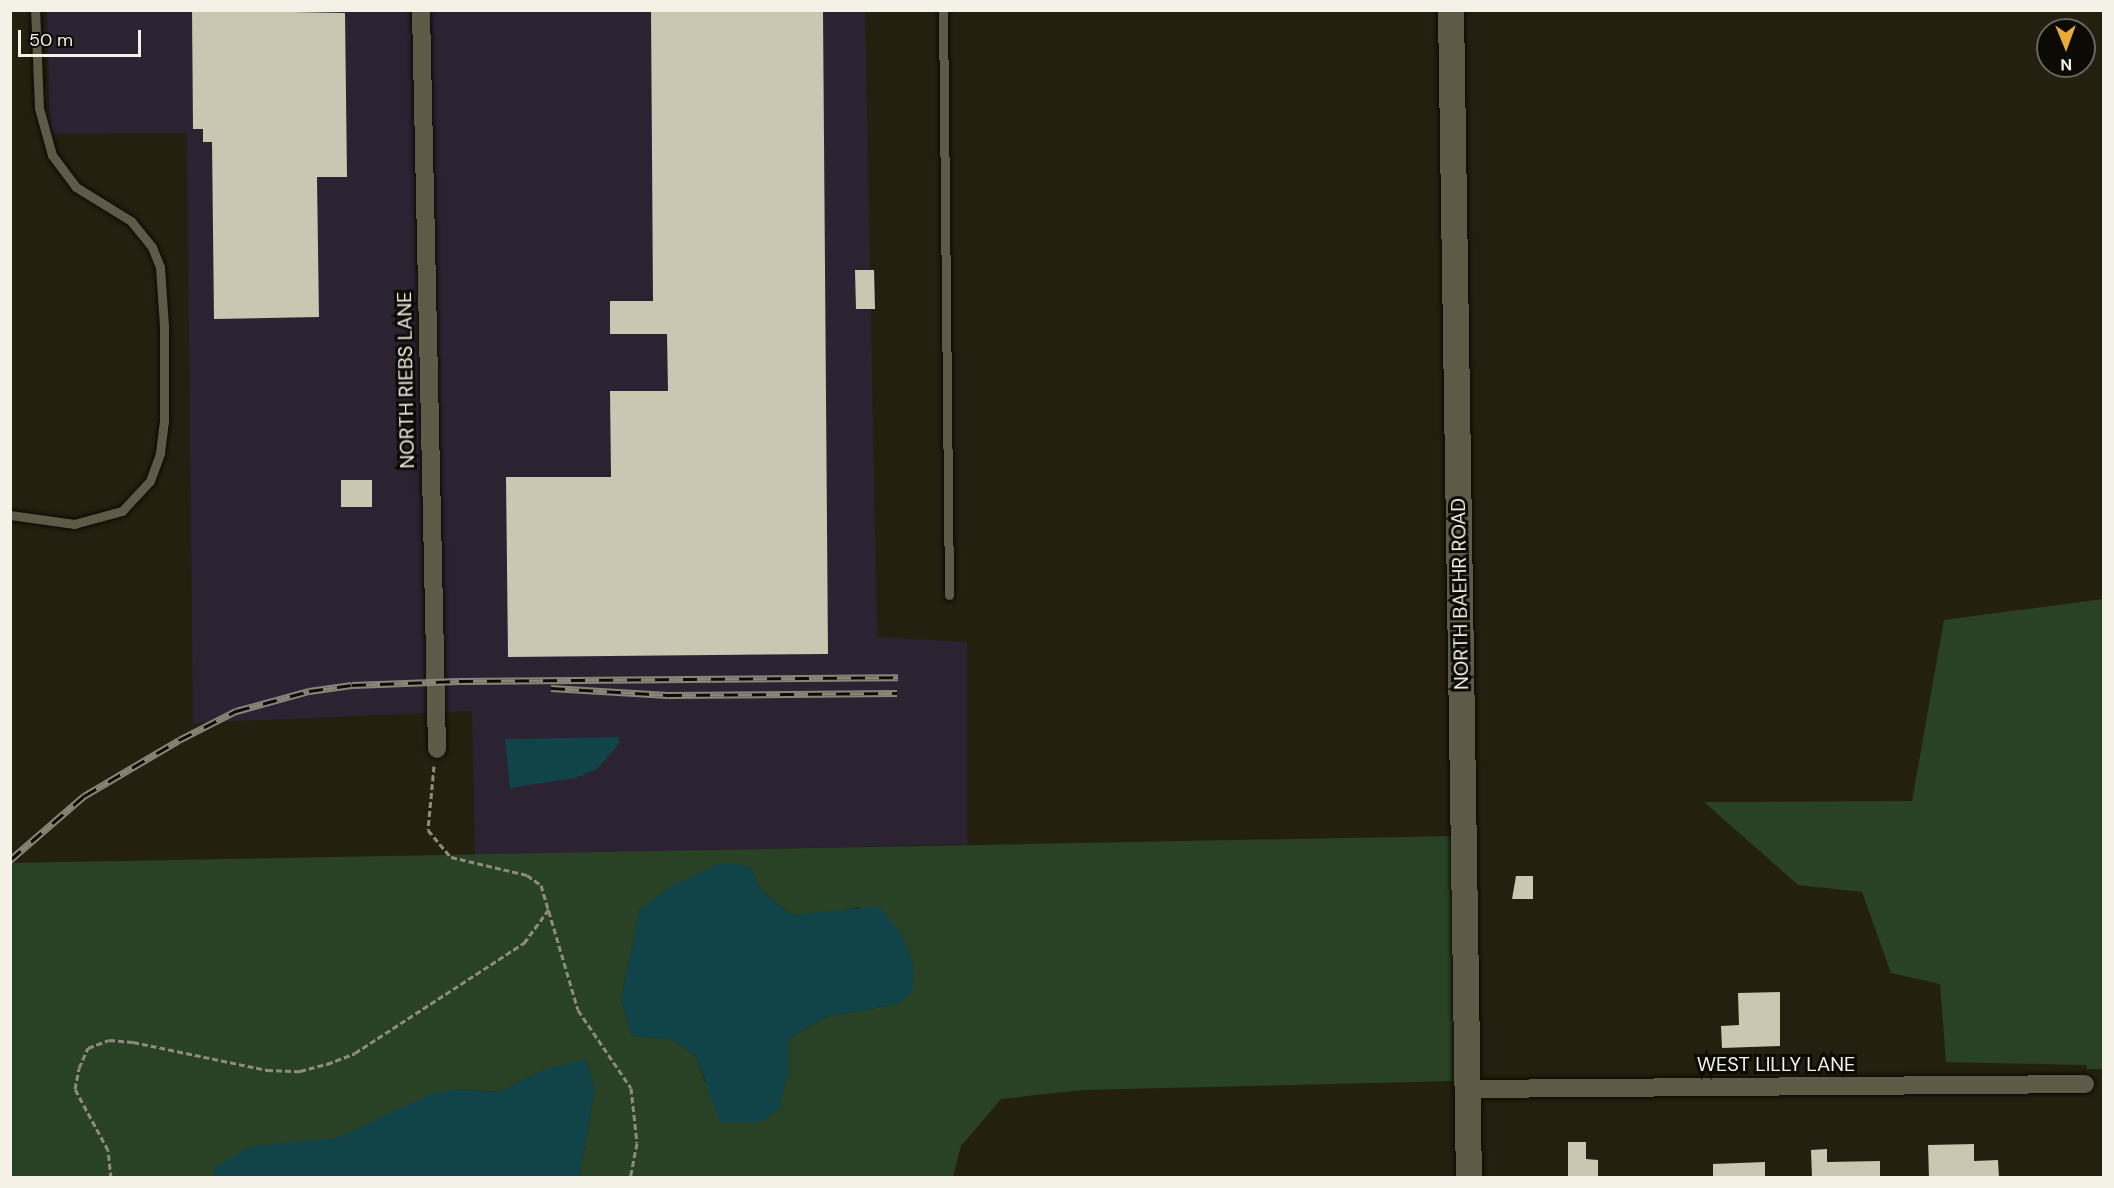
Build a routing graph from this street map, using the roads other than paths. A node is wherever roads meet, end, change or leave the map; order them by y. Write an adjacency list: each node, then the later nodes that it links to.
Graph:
1 (35, 10): 5 (lane)
2 (421, 10): 7 (street, NORTH RIEBS LANE)
3 (943, 10): 6 (lane)
4 (1451, 10): 9 (street, NORTH BAEHR ROAD)
5 (10, 515)
6 (949, 595)
7 (436, 750)
8 (2085, 1084): 9 (street, WEST LILLY LANE)
9 (1468, 1089): 10 (street, NORTH BAEHR ROAD)
10 (1469, 1178)

